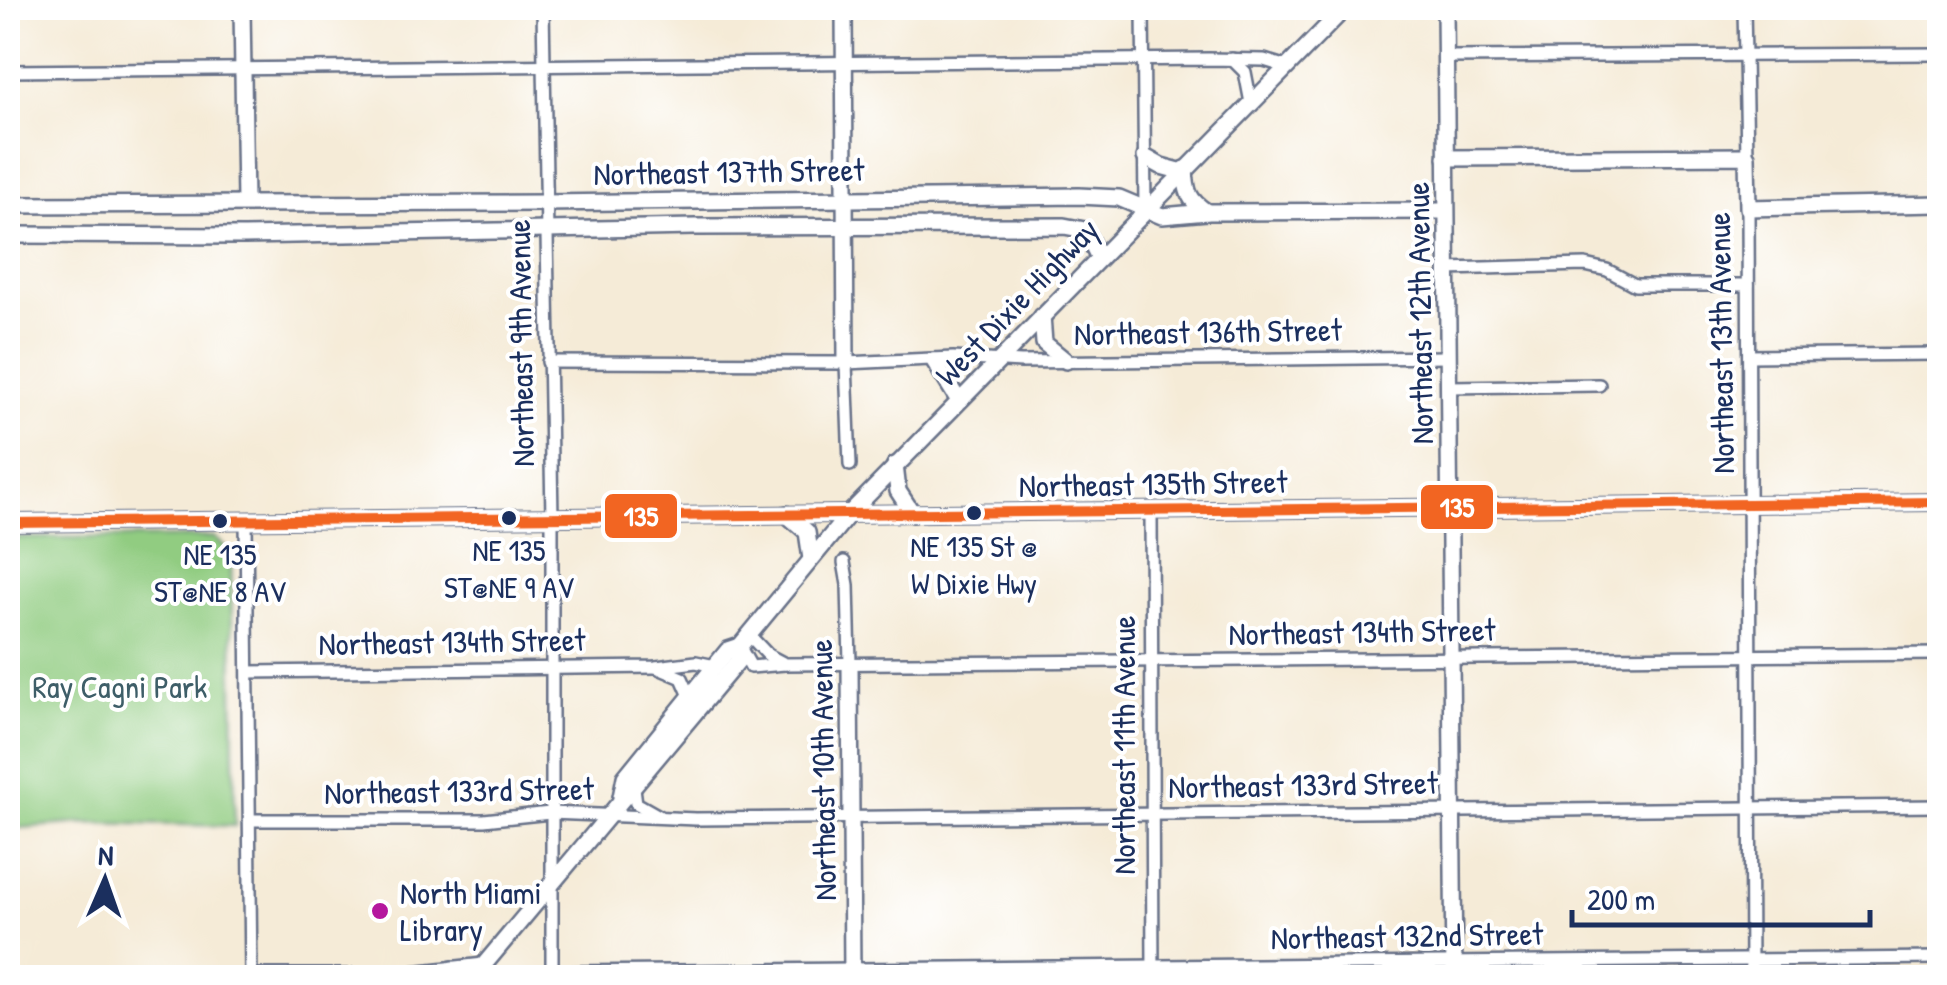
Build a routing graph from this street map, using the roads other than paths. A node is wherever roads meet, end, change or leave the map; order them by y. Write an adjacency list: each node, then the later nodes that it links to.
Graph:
1 (242, 8): 16 (street)
2 (543, 8): 14 (street, Northeast 9th Avenue)
3 (844, 8): 13 (street)
4 (1144, 8): 12 (street)
5 (1345, 8): 15 (street, West Dixie Highway)
6 (1445, 8): 10 (street, Northeast 12th Avenue)
7 (1744, 8): 9 (street, Northeast 13th Avenue)
8 (1940, 54): 9 (street)
9 (1746, 55): 10 (street); 19 (street, Northeast 13th Avenue)
10 (1446, 57): 21 (street, Northeast 12th Avenue)
11 (1232, 59): 12 (street); 15 (street); 18 (street)
12 (1144, 60): 13 (street); 20 (street)
13 (844, 64): 14 (street); 23 (street)
14 (544, 66): 16 (street); 25 (street, Northeast 9th Avenue)
15 (1287, 66): 18 (street, West Dixie Highway)
16 (244, 69): 17 (street); 24 (street)
17 (8, 70)
18 (1251, 103): 22 (street, West Dixie Highway)
19 (1747, 156): 21 (street); 30 (street, Northeast 13th Avenue)
20 (1145, 157): 22 (street); 31 (street)
21 (1446, 158): 32 (street, Northeast 12th Avenue)
22 (1184, 170): 31 (street, West Dixie Highway); 33 (street)
23 (845, 198): 25 (street, Northeast 137th Street); 31 (street, Northeast 137th Street); 34 (street)
24 (245, 202): 26 (street, Northeast 137th Street); 29 (street, Northeast 137th Street)
25 (546, 203): 26 (street, Northeast 137th Street); 36 (street, Northeast 9th Avenue)
26 (419, 204): 35 (street)
27 (1940, 204): 30 (street)
28 (8, 205): 29 (street, Northeast 137th Street)
29 (94, 205): 38 (street)
30 (1748, 208): 41 (street, Northeast 13th Avenue)
31 (1145, 210): 33 (street, Northeast 137th Street); 39 (street, West Dixie Highway)
32 (1446, 211): 33 (street, Northeast 137th Street); 40 (street, Northeast 12th Avenue)
33 (1207, 212)
34 (845, 228): 36 (street, Northeast 137th Street); 39 (street, Northeast 137th Street); 50 (street)
35 (420, 231): 36 (street, Northeast 137th Street); 38 (street, Northeast 137th Street)
36 (546, 232): 49 (street, Northeast 9th Avenue)
37 (8, 235): 38 (street, Northeast 137th Street)
38 (95, 236)
39 (1099, 258): 42 (street, West Dixie Highway)
40 (1447, 269): 41 (street); 45 (street, Northeast 12th Avenue)
41 (1748, 285): 44 (street, Northeast 13th Avenue)
42 (1042, 316): 46 (street, West Dixie Highway); 48 (street)
43 (1940, 354): 44 (street)
44 (1749, 356): 57 (street, Northeast 13th Avenue)
45 (1448, 357): 48 (street, Northeast 136th Street); 52 (street, Northeast 12th Avenue)
46 (999, 360): 47 (street, Northeast 136th Street); 48 (street, Northeast 136th Street); 53 (street, West Dixie Highway)
47 (934, 361): 50 (street, Northeast 136th Street); 53 (street)
48 (1066, 361)
49 (548, 362): 50 (street, Northeast 136th Street); 63 (street, Northeast 9th Avenue)
50 (846, 363): 54 (street)
51 (1599, 385): 52 (street)
52 (1449, 387): 58 (street, Northeast 12th Avenue)
53 (958, 401): 55 (street, West Dixie Highway)
54 (850, 465)
55 (895, 465): 61 (street); 62 (street, West Dixie Highway)
56 (1940, 502): 57 (street, Northeast 135th Street)
57 (1751, 504): 58 (street, Northeast 135th Street); 70 (street, Northeast 13th Avenue)
58 (1450, 507): 59 (street, Northeast 135th Street); 71 (street, Northeast 12th Avenue)
59 (1151, 511): 61 (street, Northeast 135th Street); 72 (street, Northeast 11th Avenue)
60 (786, 514): 62 (street, Northeast 135th Street); 63 (street, Northeast 135th Street); 66 (street)
61 (913, 514): 62 (street, Northeast 135th Street)
62 (848, 515): 66 (street, West Dixie Highway)
63 (552, 517): 64 (street, Northeast 135th Street); 76 (street, Northeast 9th Avenue)
64 (246, 521): 65 (street, Northeast 135th Street); 78 (street)
65 (8, 522)
66 (811, 559): 68 (street, West Dixie Highway)
67 (844, 562): 74 (street, Northeast 10th Avenue)
68 (745, 640): 73 (street); 73 (street, Northeast 134th Street); 75 (street, West Dixie Highway); 80 (street, West Dixie Highway)
69 (1940, 654): 70 (street, Northeast 134th Street)
70 (1752, 657): 71 (street, Northeast 134th Street); 82 (street, Northeast 13th Avenue)
71 (1452, 659): 72 (street, Northeast 134th Street); 83 (street, Northeast 12th Avenue)
72 (1151, 662): 74 (street, Northeast 134th Street); 86 (street, Northeast 11th Avenue)
73 (785, 664): 74 (street, Northeast 134th Street)
74 (850, 664): 87 (street, Northeast 10th Avenue)
75 (714, 666): 77 (street, Northeast 134th Street); 79 (street, West Dixie Highway)
76 (550, 667): 77 (street, Northeast 134th Street); 78 (street, Northeast 134th Street); 84 (street, Northeast 9th Avenue)
77 (656, 667): 79 (street)
78 (249, 672): 89 (street)
79 (690, 696): 80 (street, West Dixie Highway)
80 (628, 793): 85 (street, West Dixie Highway); 88 (street, Northeast 133rd Street)
81 (1940, 806): 82 (street, Northeast 133rd Street)
82 (1752, 807): 83 (street, Northeast 133rd Street); 92 (street, Northeast 13th Avenue)
83 (1452, 811): 86 (street, Northeast 133rd Street); 94 (street, Northeast 12th Avenue)
84 (550, 814): 85 (street, Northeast 133rd Street); 89 (street, Northeast 133rd Street); 90 (street, Northeast 9th Avenue)
85 (606, 815): 88 (street, Northeast 133rd Street); 90 (street, West Dixie Highway)
86 (1152, 815): 87 (street, Northeast 133rd Street); 95 (street, Northeast 11th Avenue)
87 (852, 817): 88 (street, Northeast 133rd Street); 97 (street, Northeast 10th Avenue)
88 (668, 819)
89 (250, 820): 98 (street)
90 (551, 882): 93 (street, West Dixie Highway); 100 (street, Northeast 9th Avenue)
91 (1940, 958): 92 (street, Northeast 132nd Street)
92 (1751, 960): 94 (street, Northeast 132nd Street); 103 (street, Northeast 13th Avenue)
93 (484, 964): 96 (street); 101 (street, West Dixie Highway)
94 (1454, 970): 95 (street, Northeast 132nd Street)
95 (1153, 972): 97 (street, Northeast 132nd Street)
96 (456, 973): 99 (street)
97 (852, 974): 100 (street, Northeast 132nd Street)
98 (251, 976): 99 (street)
99 (411, 976)
100 (552, 976): 102 (street, Northeast 132nd Street)
101 (473, 978)
102 (516, 978)
103 (1752, 978)

